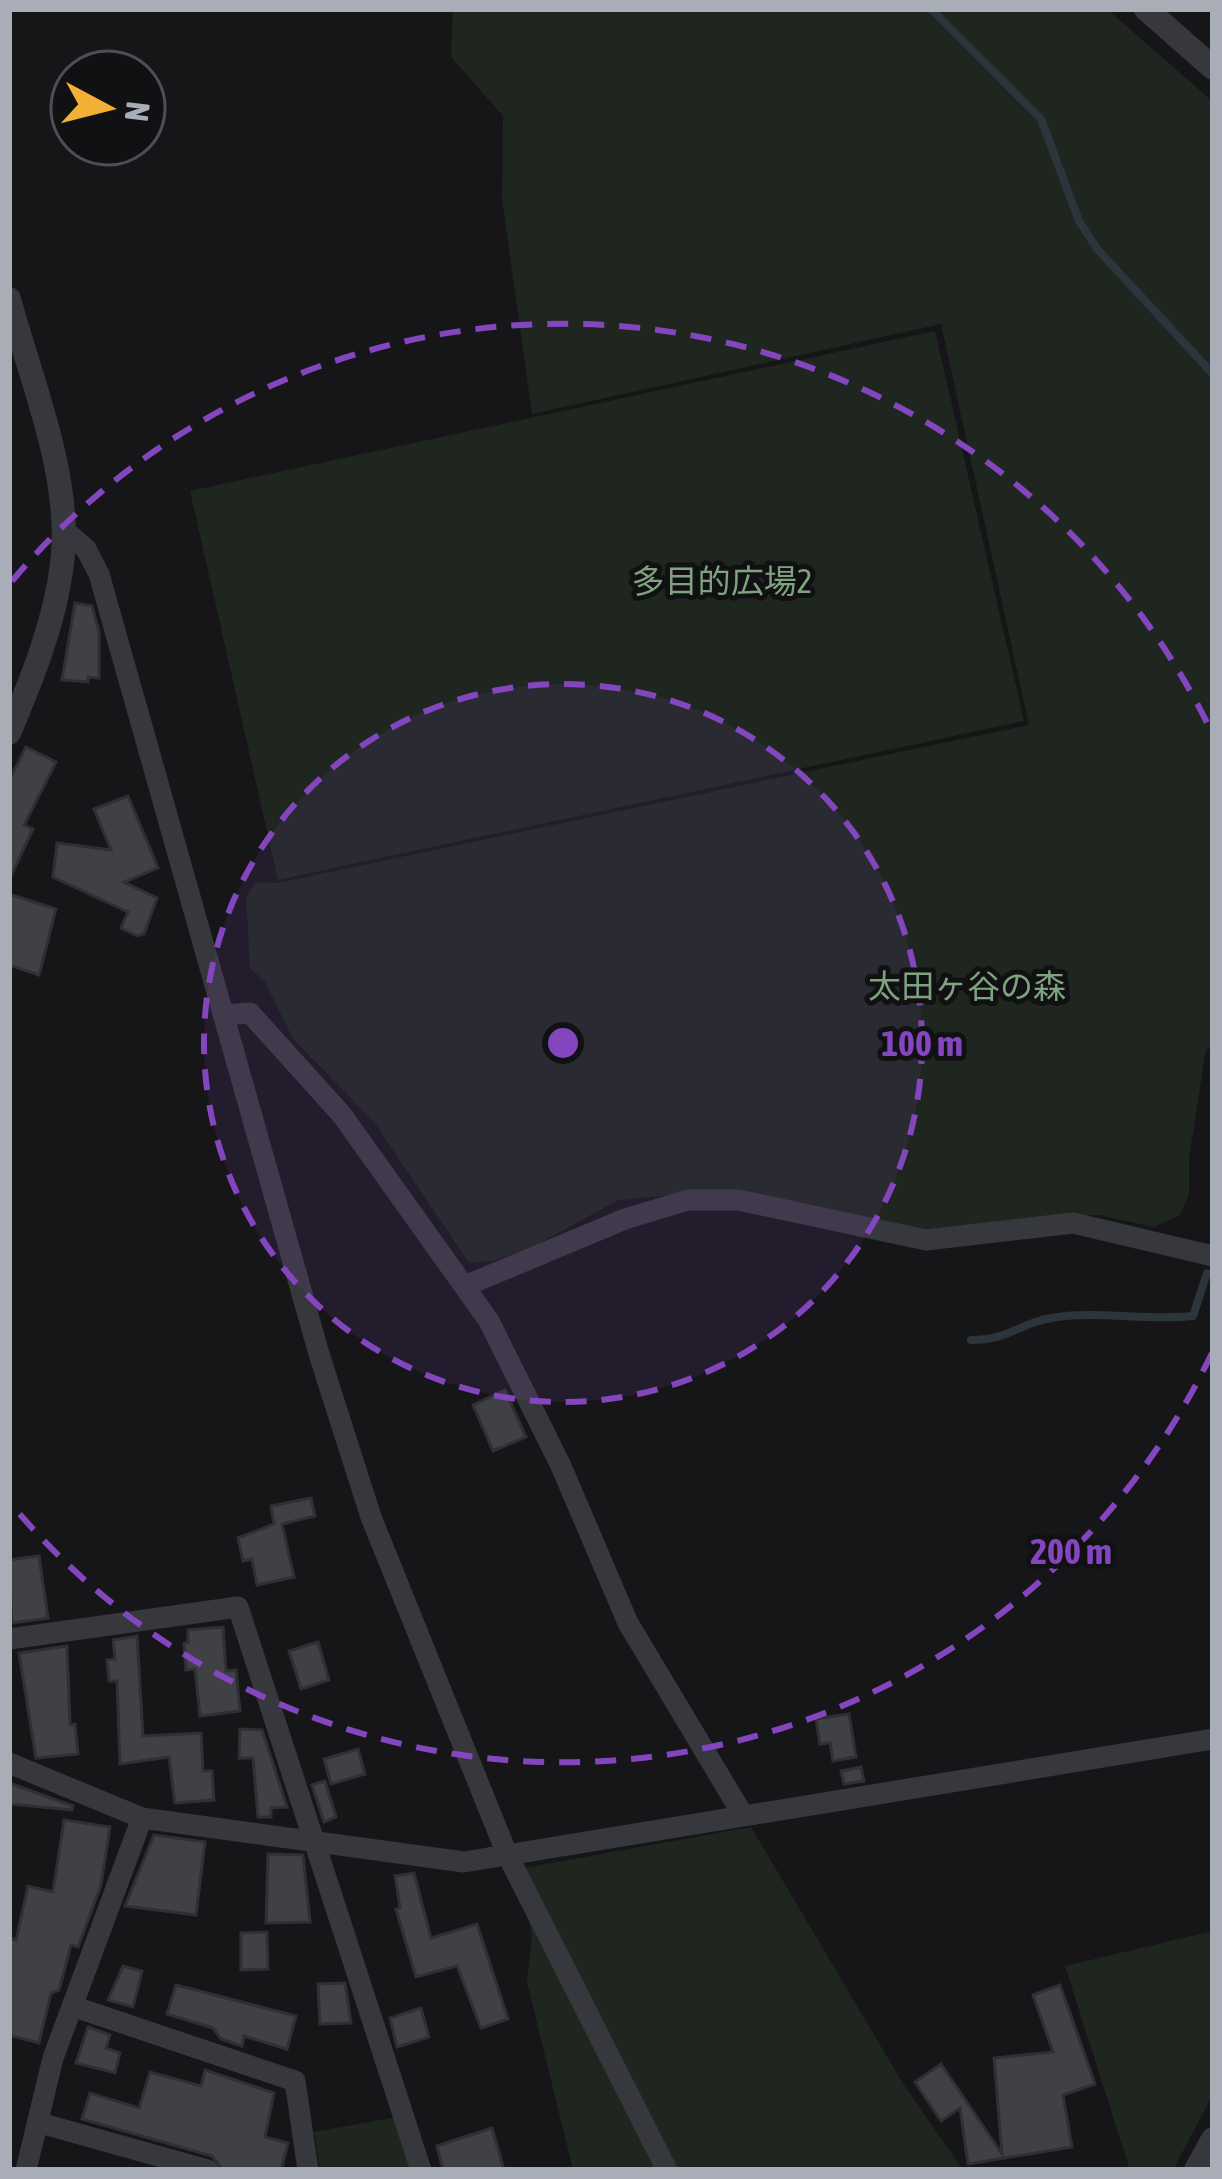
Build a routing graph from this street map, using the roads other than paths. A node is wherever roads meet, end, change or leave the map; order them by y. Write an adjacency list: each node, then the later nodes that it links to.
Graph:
1 (1147, 9): 2 (street)
2 (1213, 68)
3 (9, 299): 4 (street)
4 (63, 529): 5 (street); 6 (street)
5 (9, 733)
6 (223, 1016): 8 (street); 15 (street)
7 (1213, 1256): 8 (street)
8 (466, 1286): 12 (street)
9 (9, 1639): 14 (street)
10 (1213, 1739): 12 (street)
11 (9, 1763): 13 (street)
12 (743, 1815): 15 (street)
13 (142, 1818): 14 (street); 16 (street)
14 (315, 1841): 15 (street); 22 (street)
15 (507, 1854): 23 (street)
16 (72, 2006): 17 (street); 21 (street)
17 (40, 2123): 19 (street); 20 (street)
18 (1213, 2138): 24 (street)
19 (26, 2170)
20 (208, 2170)
21 (308, 2170)
22 (421, 2170)
23 (667, 2170)
24 (1196, 2170)

